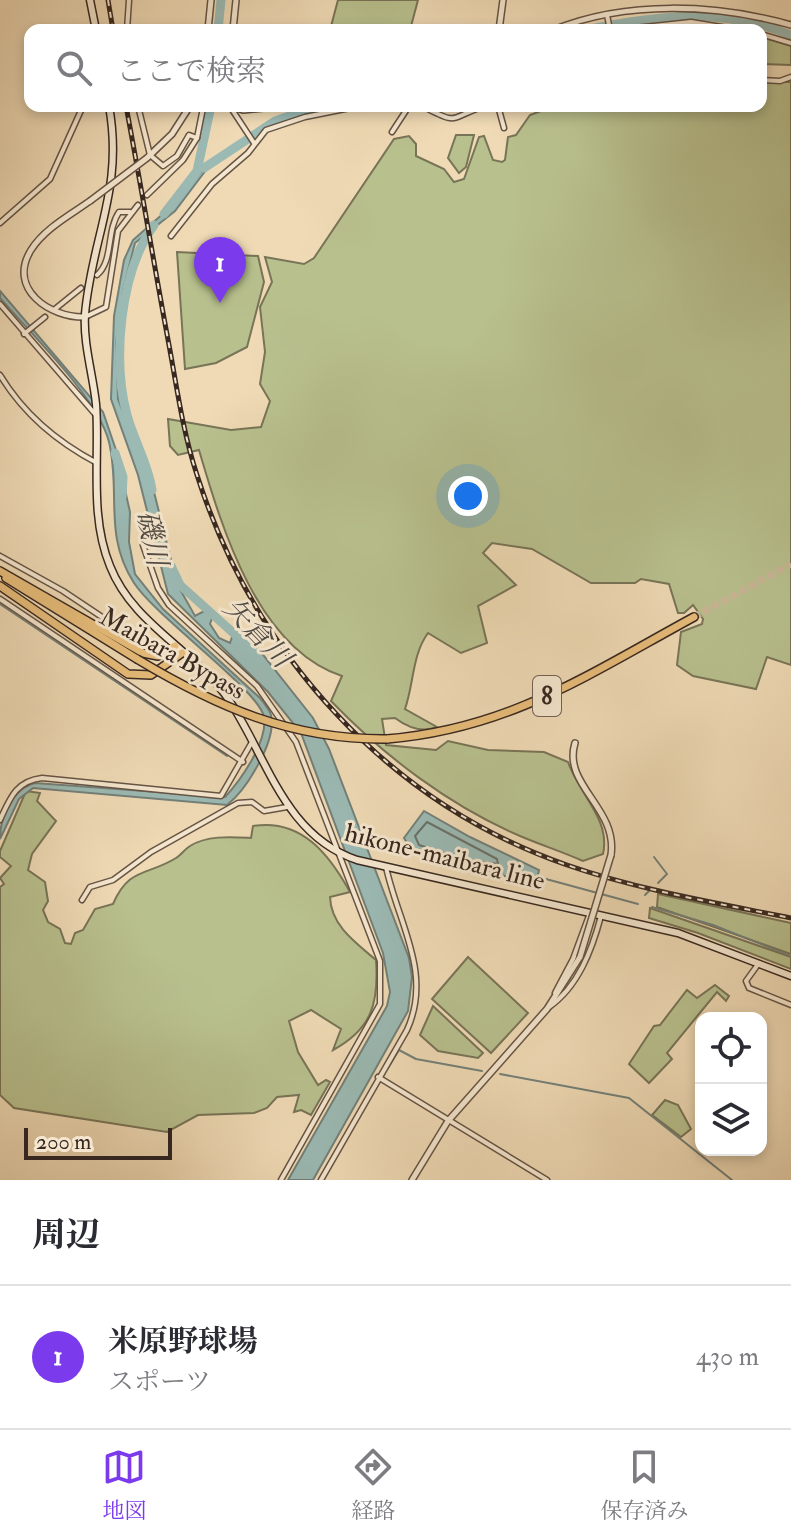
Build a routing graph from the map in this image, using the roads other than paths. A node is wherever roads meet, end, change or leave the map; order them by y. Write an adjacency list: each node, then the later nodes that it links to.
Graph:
1 (90, 0): 7 (main road)
2 (129, 0): 8 (street)
3 (211, 0): 9 (street)
4 (236, 0): 10 (street)
5 (503, 0): 11 (street)
6 (607, 16): 12 (street); 13 (street); 16 (street)
7 (95, 24)
8 (127, 24)
9 (209, 24)
10 (234, 24)
11 (500, 24)
12 (576, 24)
13 (609, 24)
14 (672, 24): 15 (street)
15 (703, 24)
16 (791, 25)
17 (767, 36): 18 (street)
18 (791, 43)
19 (791, 77): 20 (street)
20 (767, 80)
21 (80, 112): 40 (street)
22 (109, 112): 47 (main road, hikone-maibara line)
23 (139, 112): 36 (street)
24 (186, 112): 36 (street)
25 (202, 112): 34 (street)
26 (233, 112): 35 (street)
27 (334, 112): 35 (street)
28 (405, 112): 33 (street)
29 (432, 112): 30 (street)
30 (470, 112)
31 (500, 112): 32 (street)
32 (504, 128)
33 (392, 132)
34 (197, 138): 36 (street); 37 (street)
35 (254, 143): 41 (street)
36 (149, 157): 47 (street, bridge)
37 (147, 195)
38 (138, 205): 39 (street)
39 (130, 212): 42 (street); 47 (street)
40 (0, 223)
41 (171, 236)
42 (97, 275)
43 (81, 288): 45 (street)
44 (0, 304): 48 (street)
45 (55, 309)
46 (45, 317): 48 (street)
47 (85, 317): 50 (main road, hikone-maibara line)
48 (26, 333): 50 (street)
49 (0, 375): 51 (street)
50 (97, 416): 51 (main road, hikone-maibara line)
51 (97, 463): 59 (main road, hikone-maibara line)
52 (143, 545): 66 (street)
53 (0, 556): 58 (street)
54 (0, 573): 57 (highway, Maibara Bypass / 8, bridge); 59 (highway, 8)
55 (0, 586): 60 (highway)
56 (0, 599): 63 (street)
57 (694, 617)
58 (144, 633)
59 (175, 646): 60 (main road, hikone-maibara line)
60 (182, 653): 62 (main road, hikone-maibara line)
61 (575, 743): 74 (street, bridge)
62 (253, 744): 63 (street); 64 (main road, hikone-maibara line)
63 (243, 762): 65 (street)
64 (287, 807): 66 (main road, hikone-maibara line); 68 (street)
65 (0, 820)
66 (338, 853): 67 (main road, hikone-maibara line); 77 (street)
67 (383, 866): 69 (main road, hikone-maibara line); 75 (street)
68 (82, 900)
69 (591, 912): 70 (main road, hikone-maibara line); 74 (street)
70 (602, 914): 71 (main road, hikone-maibara line); 74 (street)
71 (759, 963): 72 (main road, hikone-maibara line); 73 (street)
72 (791, 976)
73 (791, 1005)
74 (547, 1009): 76 (street)
75 (378, 1077): 76 (street); 78 (street)
76 (448, 1121): 79 (street); 80 (street)
77 (281, 1180)
78 (321, 1180)
79 (412, 1180)
80 (547, 1180)

